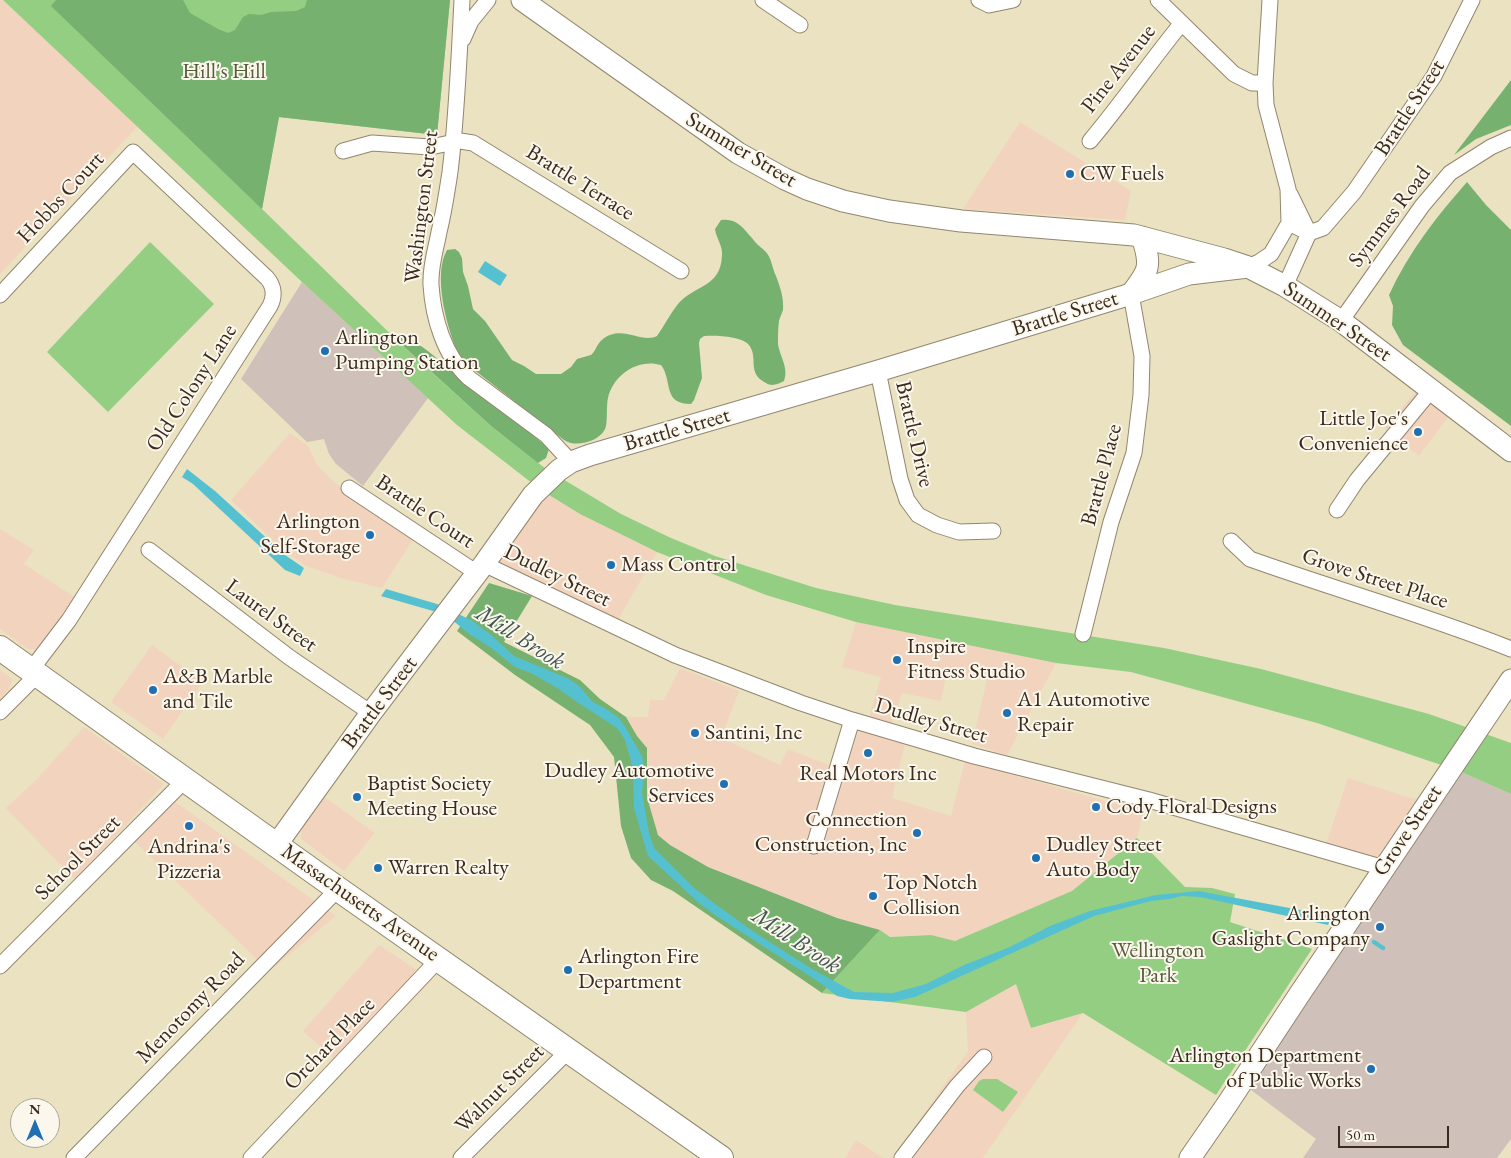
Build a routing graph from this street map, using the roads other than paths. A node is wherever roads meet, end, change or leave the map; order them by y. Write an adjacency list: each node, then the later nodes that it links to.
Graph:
1 (462, 0): 12 (street, Washington Street)
2 (488, 0): 12 (street, Washington Street)
3 (763, 0): 11 (street)
4 (979, 0): 5 (street)
5 (1013, 0)
6 (1158, 0): 10 (street)
7 (1270, 0): 13 (street)
8 (1472, 0): 21 (street, Brattle Street)
9 (534, 3): 22 (main road, Summer Street)
10 (1181, 24): 13 (street); 15 (street, Pine Avenue)
11 (800, 25)
12 (459, 49): 16 (street, Washington Street)
13 (1265, 83): 19 (street)
14 (1511, 138): 28 (street, Symmes Road)
15 (1090, 140)
16 (453, 142): 17 (street, Brattle Terrace); 24 (street, Brattle Terrace); 32 (street, Washington Street)
17 (343, 151)
18 (133, 152): 27 (street, Hobbs Court); 42 (street, Old Colony Lane)
19 (1288, 189): 20 (street); 21 (street)
20 (1289, 223): 21 (street); 23 (street)
21 (1309, 233): 25 (street)
22 (1142, 237): 23 (main road, Summer Street); 26 (main road)
23 (1248, 267): 25 (main road, Summer Street); 26 (main road, Brattle Street)
24 (681, 271)
25 (1285, 286): 28 (main road, Summer Street)
26 (1131, 294): 29 (main road, Brattle Street); 39 (street, Brattle Place)
27 (0, 296)
28 (1341, 320): 30 (main road, Summer Street)
29 (878, 371): 32 (main road, Brattle Street); 35 (street, Brattle Drive)
30 (1432, 389): 31 (main road, Summer Street); 34 (street)
31 (1511, 451)
32 (571, 462): 38 (main road, Brattle Street)
33 (349, 488): 38 (street, Brattle Court)
34 (1337, 510)
35 (993, 531)
36 (1231, 541): 41 (street, Grove Street Place)
37 (149, 550): 45 (street, Laurel Street)
38 (480, 568): 45 (main road, Brattle Street); 46 (street, Dudley Street)
39 (1082, 634)
40 (0, 648): 42 (main road, Massachusetts Avenue)
41 (1511, 649)
42 (34, 672): 44 (street, Old Colony Lane); 47 (main road, Massachusetts Avenue)
43 (1511, 680): 50 (main road, Grove Street)
44 (0, 712)
45 (371, 713): 48 (main road, Brattle Street)
46 (852, 720): 49 (street); 50 (street, Dudley Street)
47 (186, 779): 48 (main road, Massachusetts Avenue); 53 (street, School Street)
48 (277, 844): 51 (main road, Massachusetts Avenue)
49 (814, 846)
50 (1384, 868): 61 (main road, Grove Street)
51 (338, 889): 52 (main road, Massachusetts Avenue); 56 (street, Menotomy Road)
52 (439, 959): 54 (main road, Massachusetts Avenue); 57 (street, Orchard Place)
53 (0, 966)
54 (569, 1050): 58 (street, Walnut Street); 59 (main road, Massachusetts Avenue)
55 (984, 1057): 60 (street)
56 (74, 1158)
57 (251, 1158)
58 (462, 1158)
59 (721, 1158)
60 (902, 1158)
61 (1190, 1158)

